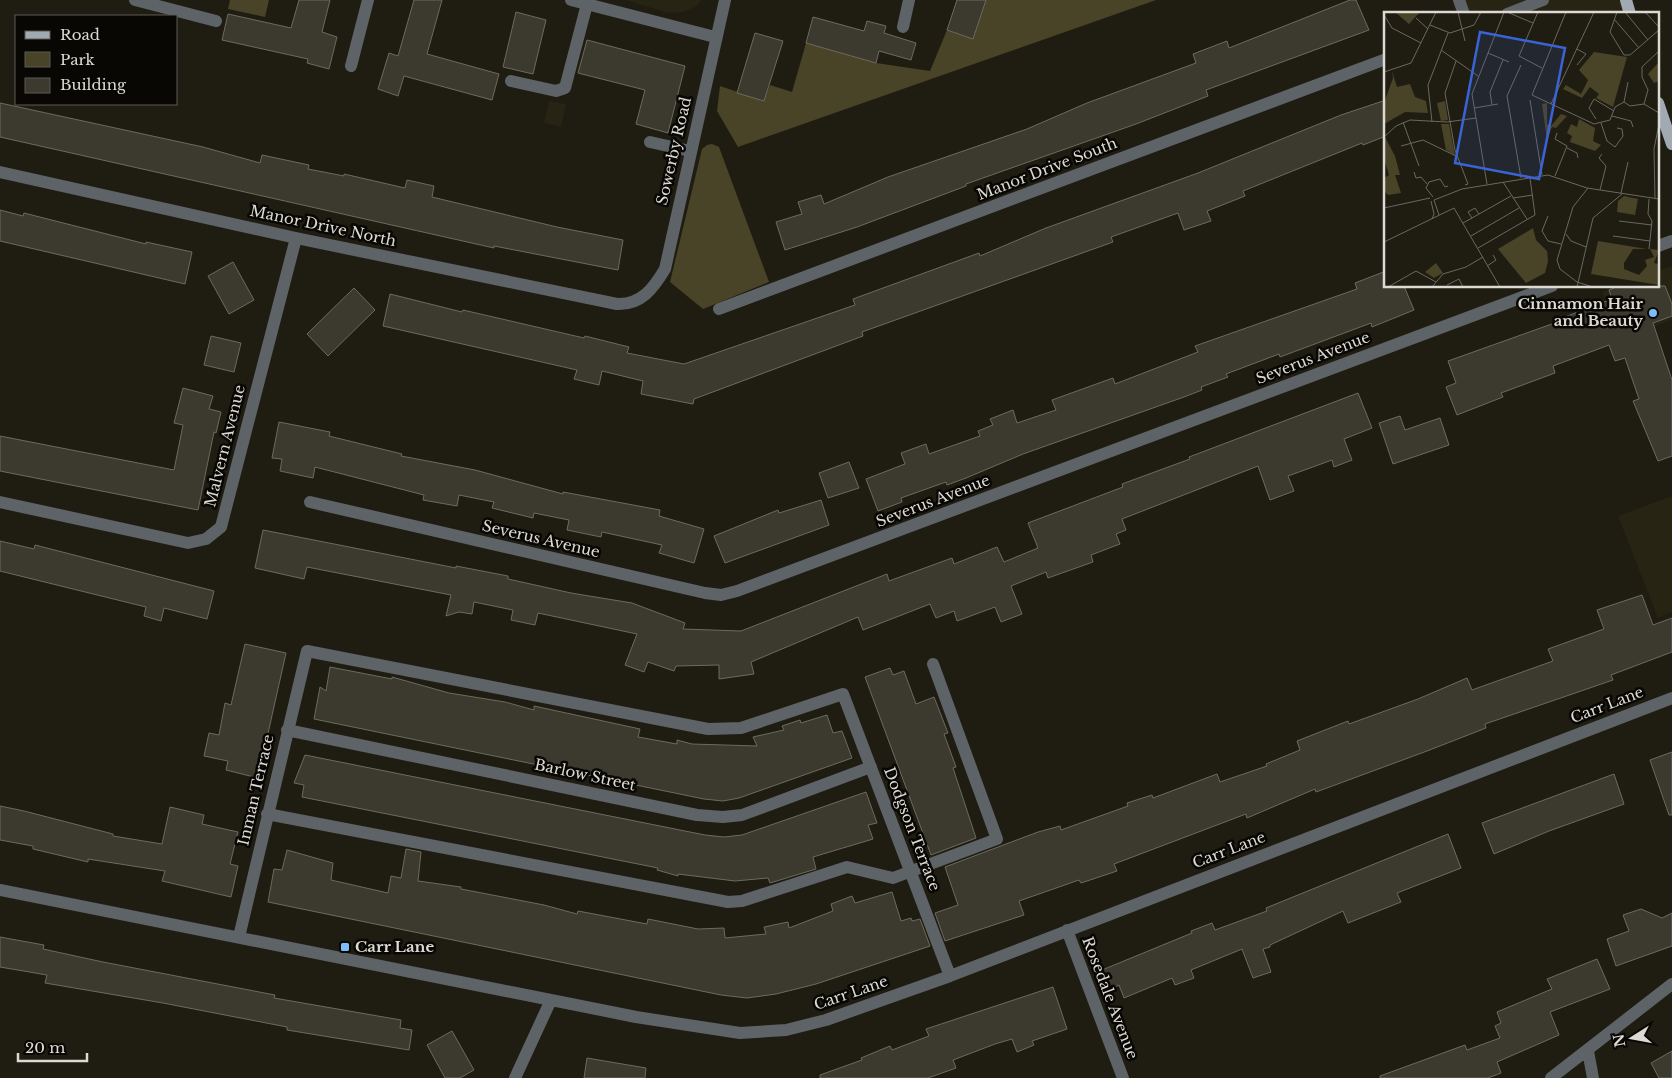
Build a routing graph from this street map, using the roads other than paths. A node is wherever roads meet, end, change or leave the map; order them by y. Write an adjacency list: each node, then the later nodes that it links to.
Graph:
1 (368, 0): 15 (street)
2 (571, 0): 8 (street)
3 (725, 0): 13 (street, Sowerby Road)
4 (909, 0): 12 (street)
5 (1459, 0): 9 (street)
6 (1543, 0): 10 (street)
7 (142, 1): 11 (street)
8 (587, 4): 13 (street); 16 (street)
9 (1463, 12)
10 (1512, 12)
11 (216, 20)
12 (903, 27)
13 (715, 37): 21 (street, Sowerby Road)
14 (1384, 60): 28 (street, Manor Drive South)
15 (351, 66)
16 (511, 81)
17 (1660, 107): 18 (main road)
18 (1668, 121): 20 (main road)
19 (650, 142): 21 (street)
20 (1672, 144)
21 (690, 151): 27 (street, Sowerby Road)
22 (0, 172): 23 (street, Manor Drive North)
23 (296, 238): 27 (street, Manor Drive North); 29 (street, Malvern Avenue)
24 (1672, 241): 25 (street)
25 (1660, 245)
26 (1547, 288): 30 (street, Severus Avenue)
27 (638, 301)
28 (719, 309)
29 (0, 502)
30 (310, 502)
31 (307, 651): 34 (street, Inman Terrace); 35 (street, Dodgson Terrace)
32 (933, 664): 37 (street)
33 (1672, 698): 39 (street, Carr Lane)
34 (287, 730): 35 (street, Barlow Street); 36 (street, Inman Terrace)
35 (871, 766): 37 (street, Dodgson Terrace)
36 (267, 814): 37 (street); 40 (street, Inman Terrace)
37 (911, 871): 41 (street, Dodgson Terrace)
38 (0, 890): 40 (street, Carr Lane)
39 (1067, 930): 41 (street, Carr Lane); 46 (street, Rosedale Avenue)
40 (239, 938): 43 (street, Carr Lane)
41 (950, 976): 43 (street, Carr Lane)
42 (1672, 984): 44 (street)
43 (550, 1002): 45 (street)
44 (1588, 1051): 47 (street); 48 (street)
45 (515, 1078)
46 (1123, 1078)
47 (1551, 1078)
48 (1593, 1078)

